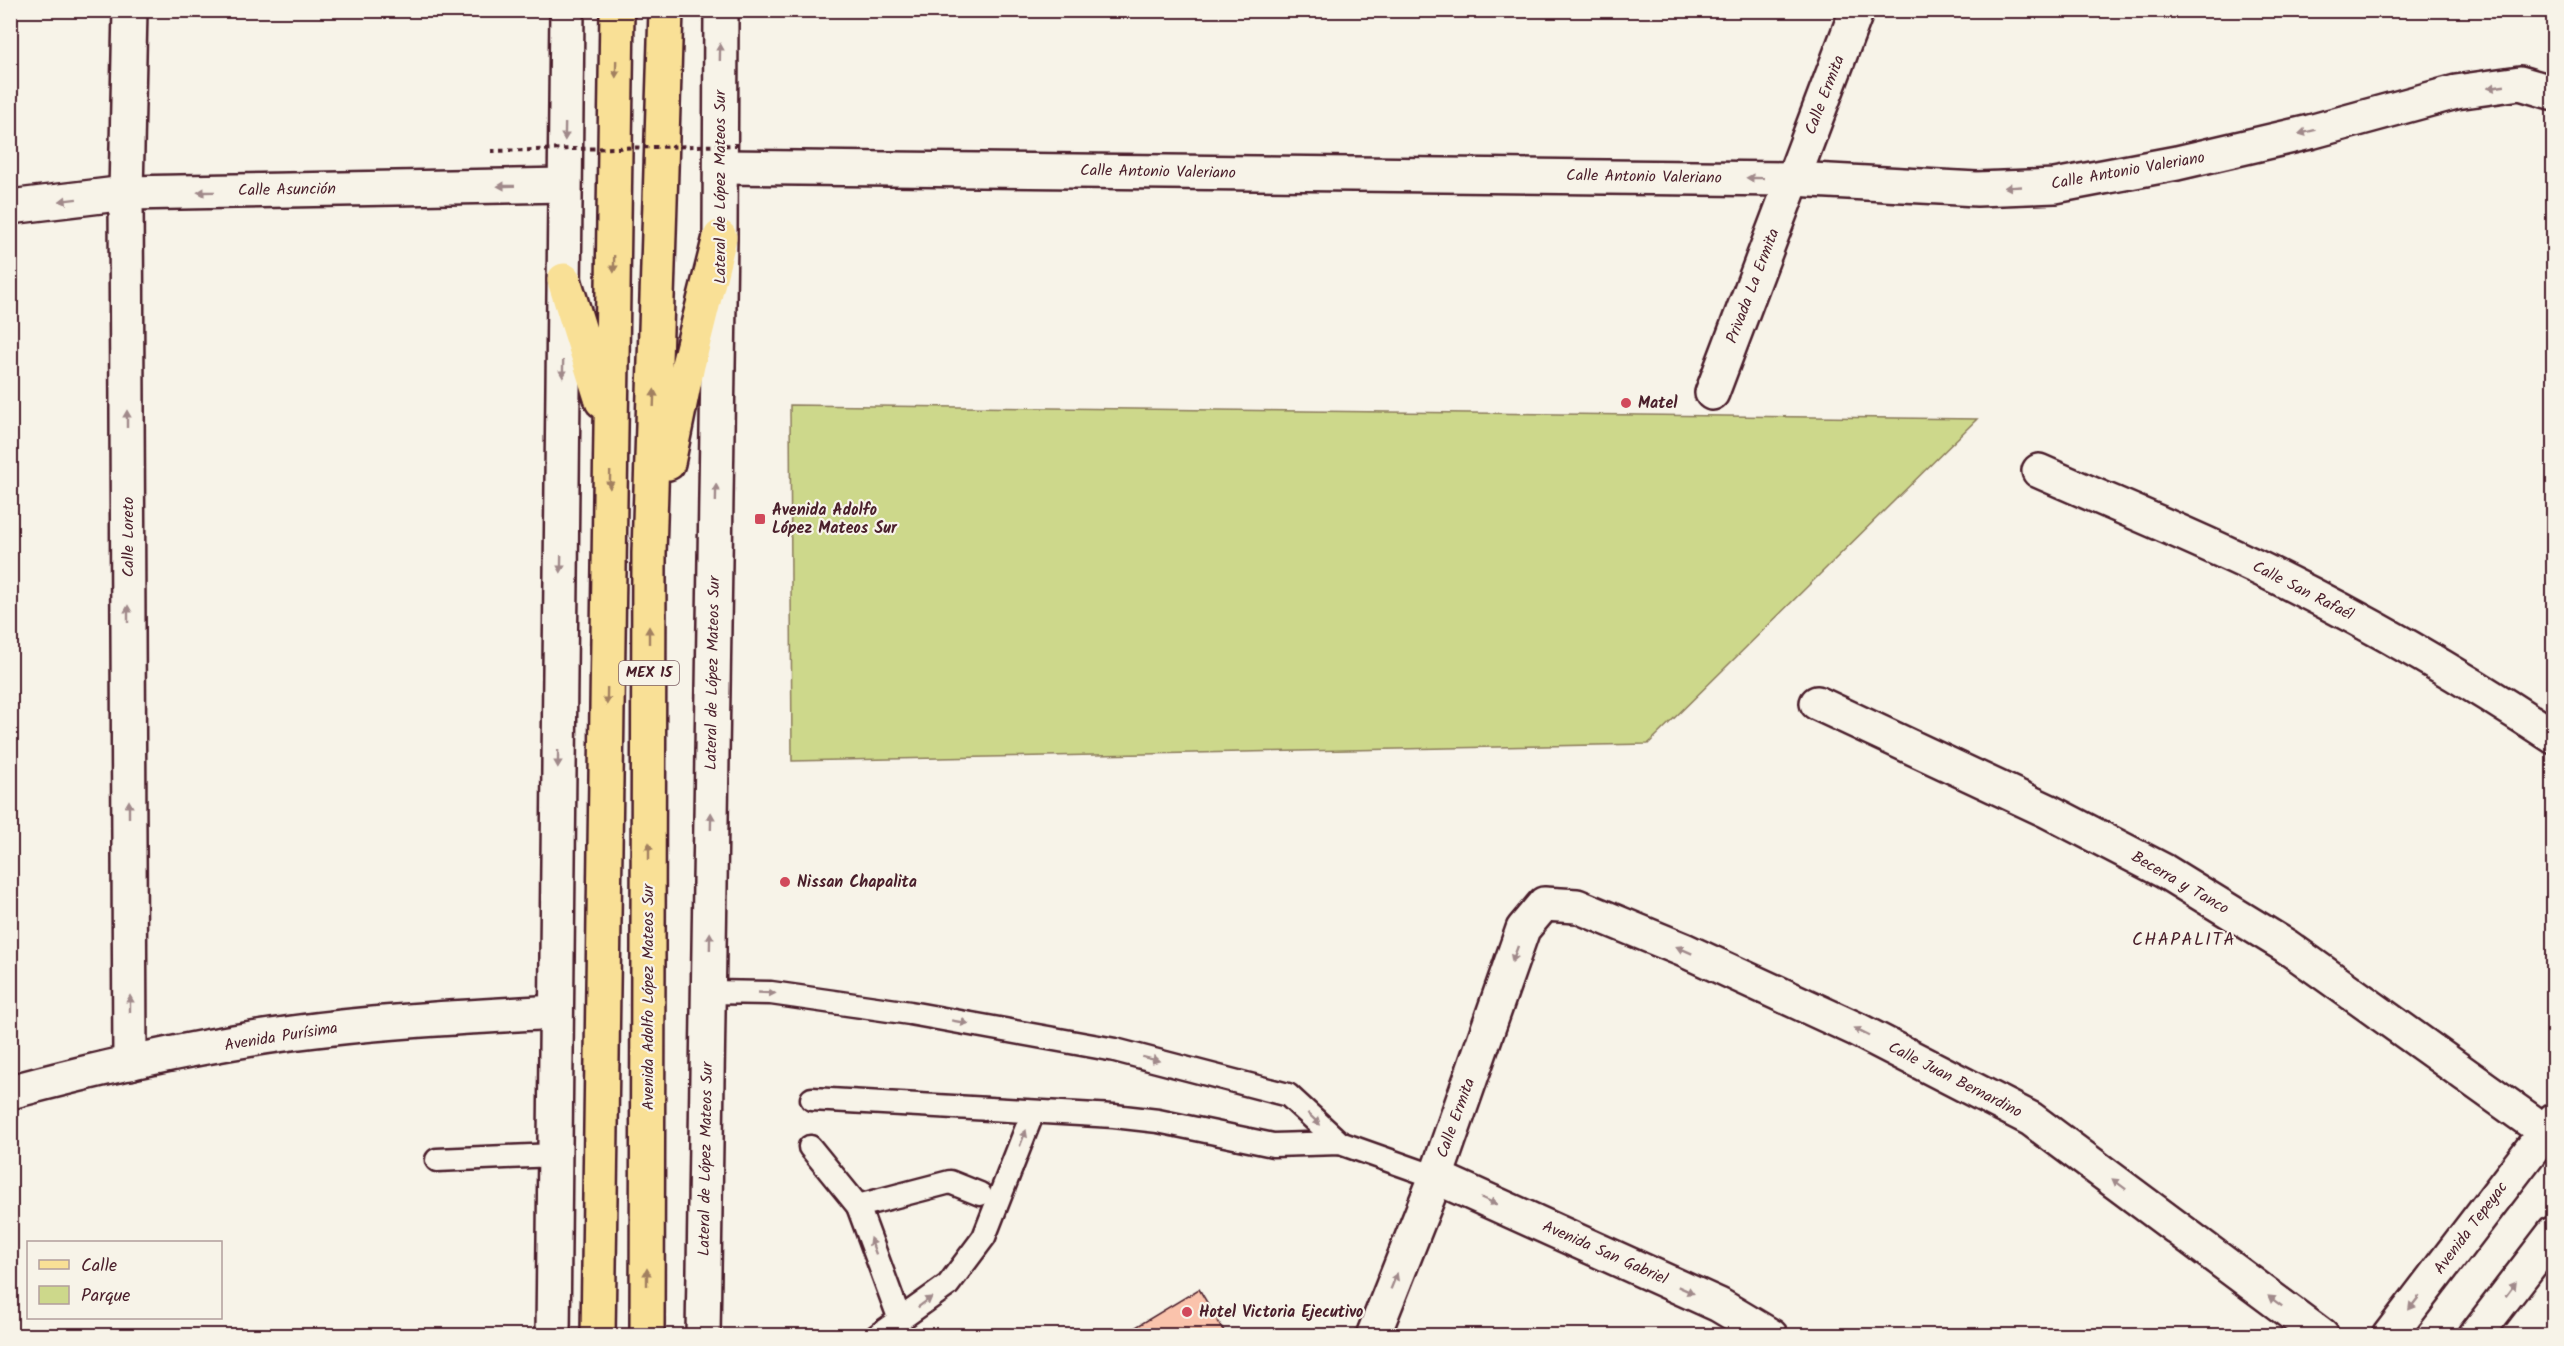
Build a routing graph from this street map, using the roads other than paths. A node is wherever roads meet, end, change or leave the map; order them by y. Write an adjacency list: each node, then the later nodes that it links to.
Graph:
1 (130, 10): 11 (street, Calle Loreto)
2 (567, 10): 10 (street, one-way to 10)
3 (617, 10): 16 (main road, MEX 15, one-way to 16)
4 (666, 10): 18 (main road, Avenida Adolfo López Mateos Sur / MEX 15, one-way to 4)
5 (721, 10): 8 (street, Lateral de López Mateos Sur, one-way to 5)
6 (1857, 10): 9 (street, Calle Ermita)
7 (2553, 93): 9 (street, Calle Antonio Valeriano, one-way to 9)
8 (730, 156): 9 (street, Calle Antonio Valeriano, one-way to 8); 13 (street, Lateral de López Mateos Sur)
9 (1793, 179): 15 (street, Privada La Ermita)
10 (564, 185): 11 (street, Calle Asunción, one-way to 11); 14 (street)
11 (126, 193): 12 (street, Calle Asunción, one-way to 12); 24 (street, Calle Loreto, one-way to 11)
12 (10, 207)
13 (720, 237): 18 (main road); 22 (street, Lateral de López Mateos Sur, one-way to 13)
14 (564, 280): 16 (main road); 23 (street, one-way to 23)
15 (1712, 393)
16 (611, 429): 39 (main road, MEX 15, one-way to 39)
17 (2039, 471): 20 (street, Calle San Rafaél)
18 (649, 552): 40 (main road, Avenida Adolfo López Mateos Sur / MEX 15, one-way to 18)
19 (1817, 703): 28 (street, Becerra y Tanco)
20 (2553, 737)
21 (1544, 904): 33 (street, Calle Ermita, one-way to 33); 45 (street, Calle Juan Bernardino, one-way to 21)
22 (709, 992): 29 (lane, one-way to 29); 41 (street, Lateral de López Mateos Sur)
23 (555, 1012): 24 (street, Avenida Purísima); 31 (street)
24 (130, 1063): 25 (street, Avenida Purísima)
25 (10, 1092)
26 (812, 1099): 27 (lane)
27 (1033, 1112): 29 (lane); 37 (lane, one-way to 27)
28 (2550, 1130): 46 (street, Avenida Tepeyac, one-way to 46)
29 (1340, 1143): 33 (lane)
30 (810, 1147): 35 (lane)
31 (555, 1155): 32 (lane); 38 (street)
32 (438, 1160)
33 (1436, 1177): 43 (street, Calle Ermita, one-way to 33); 44 (street, Avenida San Gabriel, one-way to 44)
34 (980, 1194): 35 (lane)
35 (858, 1206): 37 (lane, one-way to 35)
36 (2553, 1233): 47 (street, one-way to 36)
37 (900, 1320): 42 (lane)
38 (553, 1335)
39 (598, 1335)
40 (647, 1335)
41 (703, 1335)
42 (877, 1335)
43 (1372, 1335)
44 (1771, 1335)
45 (2322, 1335)
46 (2389, 1335)
47 (2475, 1335)

